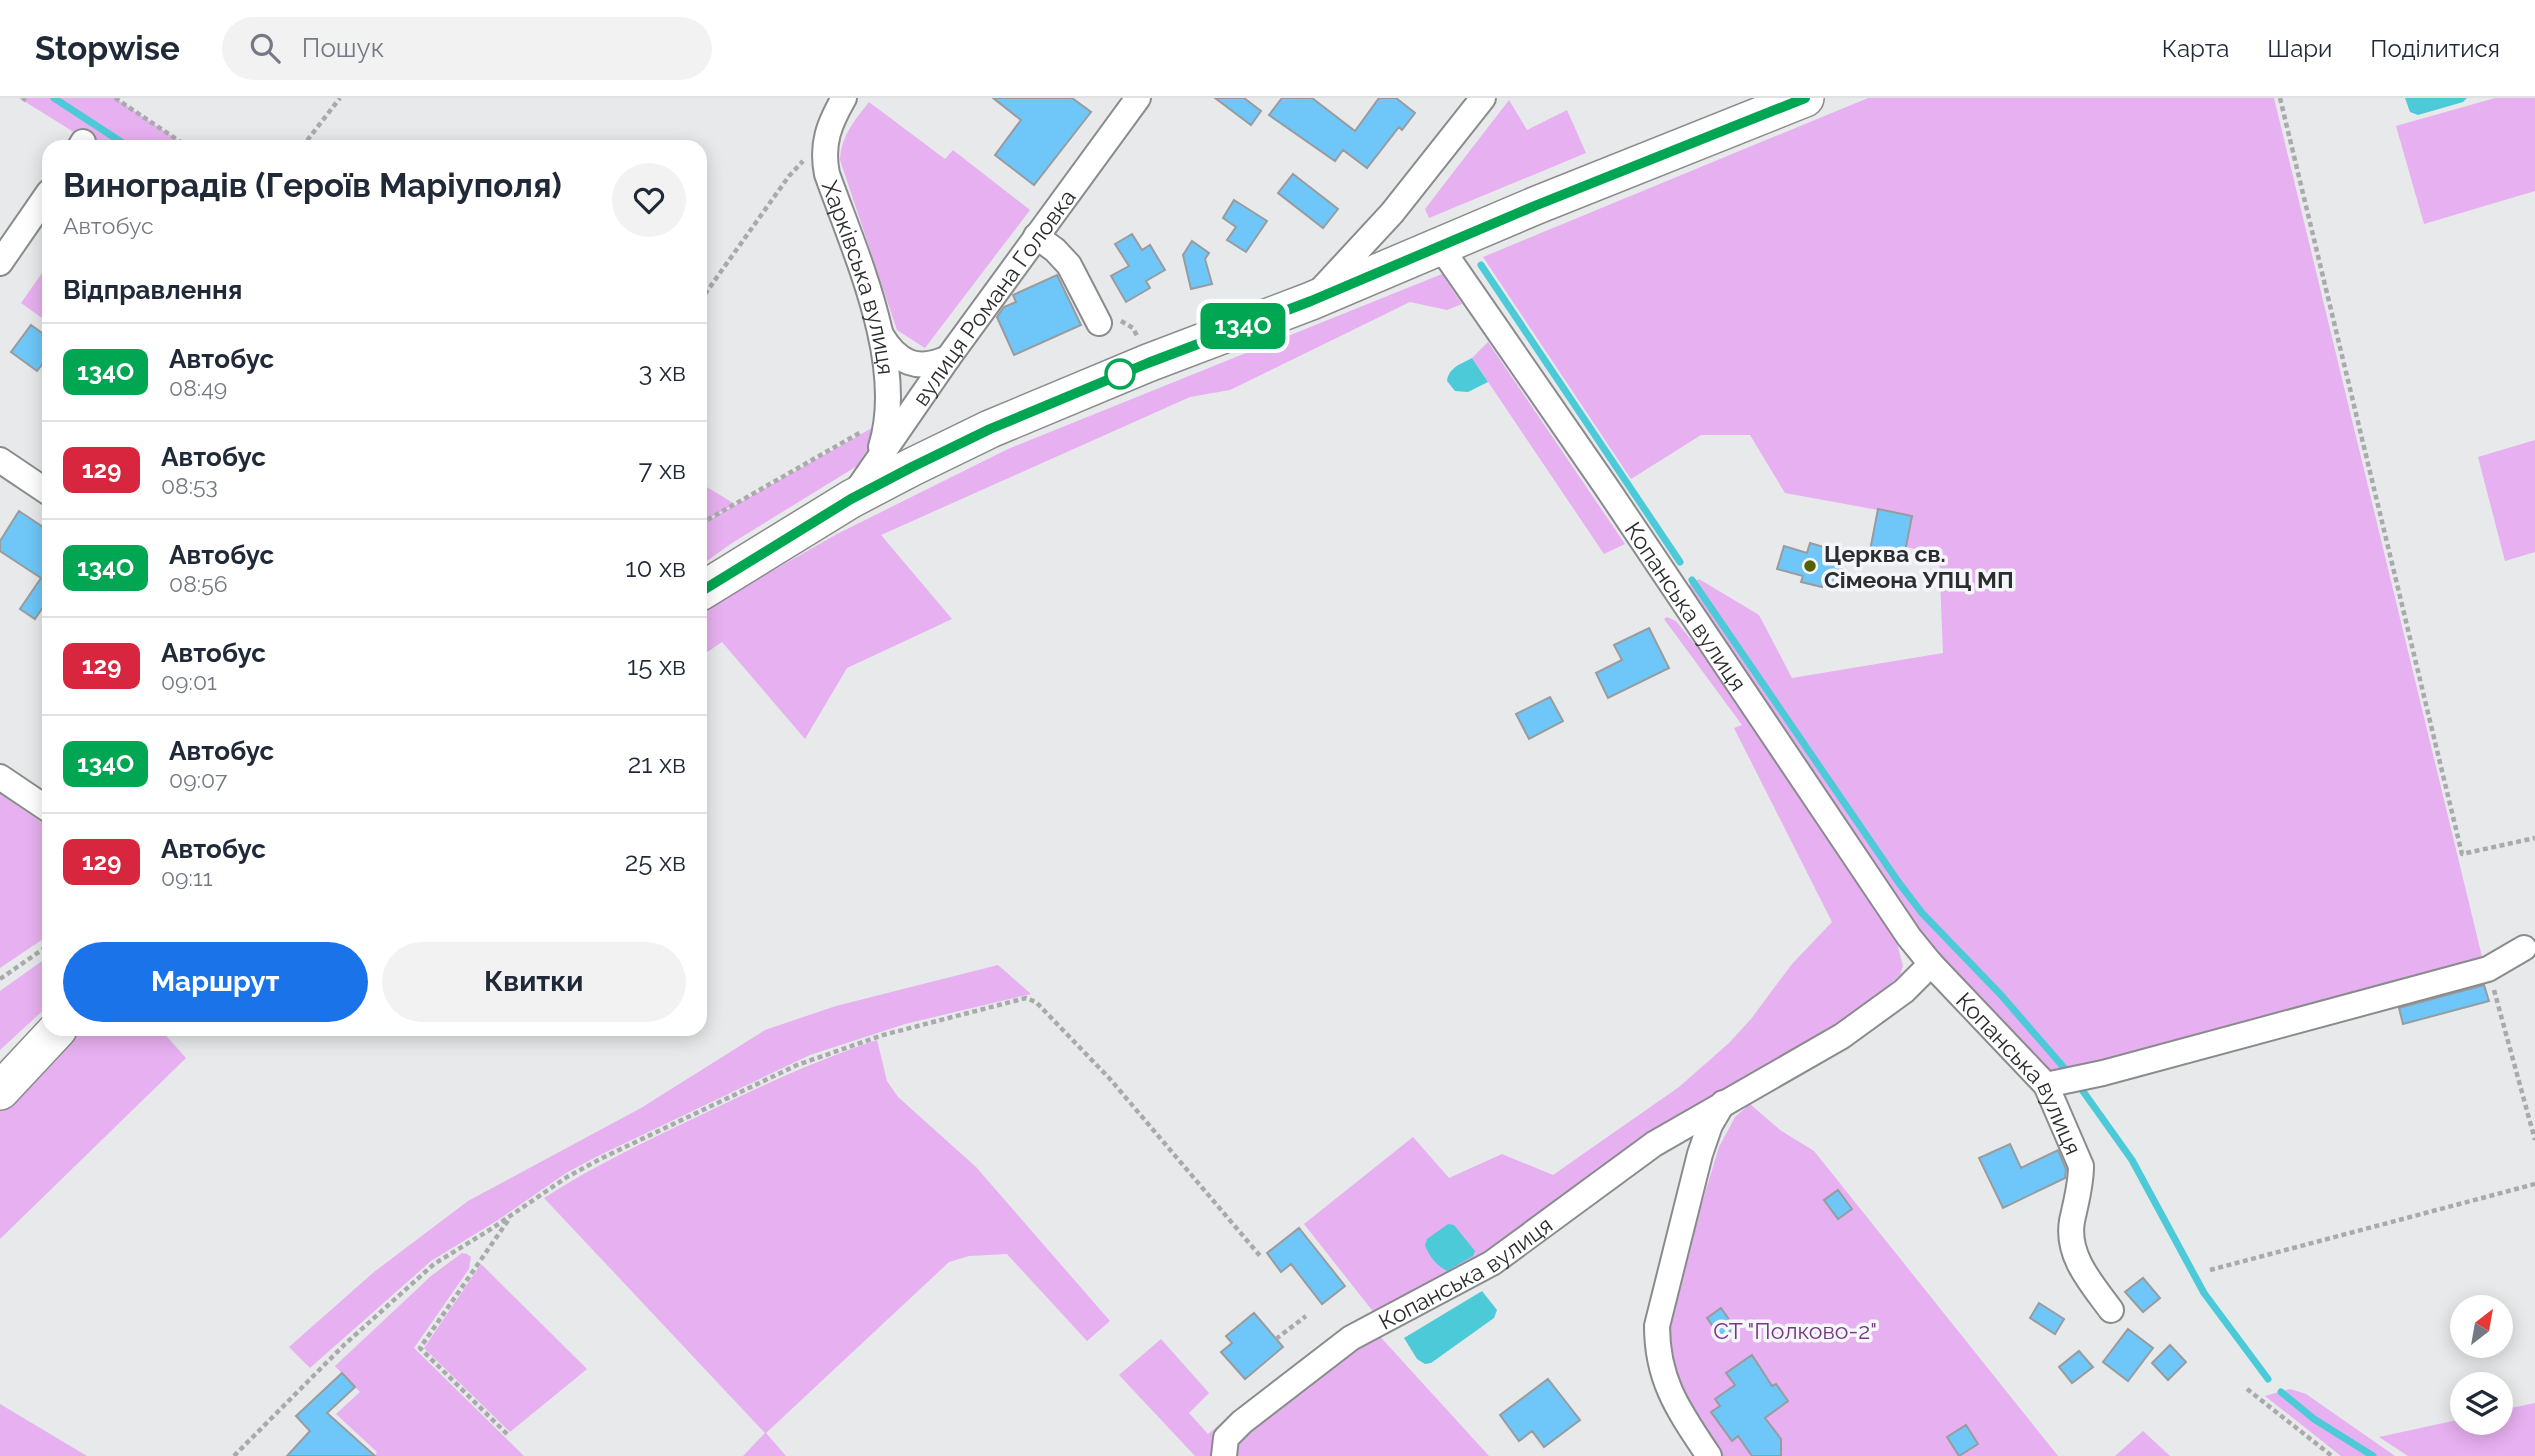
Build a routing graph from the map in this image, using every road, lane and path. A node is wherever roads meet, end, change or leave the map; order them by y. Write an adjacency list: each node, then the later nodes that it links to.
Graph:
1 (116, 98): 8 (path)
2 (340, 98): 9 (path)
3 (844, 98): 10 (street, Харківська вулиця)
4 (1138, 98): 12 (street, вулиця Романа Головка)
5 (1483, 98): 16 (street)
6 (1804, 98): 13 (highway)
7 (2280, 98): 30 (path)
8 (178, 140)
9 (307, 140)
10 (824, 144): 15 (path); 18 (street, Харківська вулиця)
11 (42, 202): 14 (street)
12 (1036, 236): 17 (street); 19 (street, вулиця Романа Головка)
13 (1441, 248): 16 (highway); 33 (street, Копанська вулиця)
14 (0, 263)
15 (707, 292)
16 (1311, 301): 20 (highway)
17 (1100, 323): 20 (path)
18 (880, 334): 19 (street); 21 (street, Харківська вулиця)
19 (948, 358): 23 (street, вулиця Романа Головка)
20 (1148, 363): 25 (highway)
21 (886, 418): 23 (street, Харківська вулиця); 26 (path)
22 (0, 460): 24 (street)
23 (877, 461): 25 (street, вулиця Романа Головка)
24 (42, 488)
25 (851, 499): 27 (highway)
26 (707, 520)
27 (707, 586)
28 (0, 778): 29 (street)
29 (42, 805)
30 (2535, 838)
31 (2524, 948): 34 (street)
32 (42, 950): 35 (path)
33 (1931, 964): 37 (street, Копанська вулиця); 39 (street, Копанська вулиця)
34 (2488, 969): 37 (street); 40 (path)
35 (0, 979)
36 (51, 1036): 38 (highway)
37 (2046, 1085): 45 (street, Копанська вулиця)
38 (0, 1091)
39 (1723, 1103): 51 (street, Копанська вулиця); 52 (street)
40 (2535, 1140)
41 (2535, 1184): 44 (path)
42 (514, 1213): 43 (path); 49 (path); 50 (path)
43 (1261, 1257)
44 (2210, 1270)
45 (2112, 1310)
46 (1306, 1316): 47 (path)
47 (1276, 1339)
48 (2247, 1388): 53 (path)
49 (507, 1434)
50 (234, 1456)
51 (1224, 1456)
52 (1709, 1456)
53 (2332, 1456)

